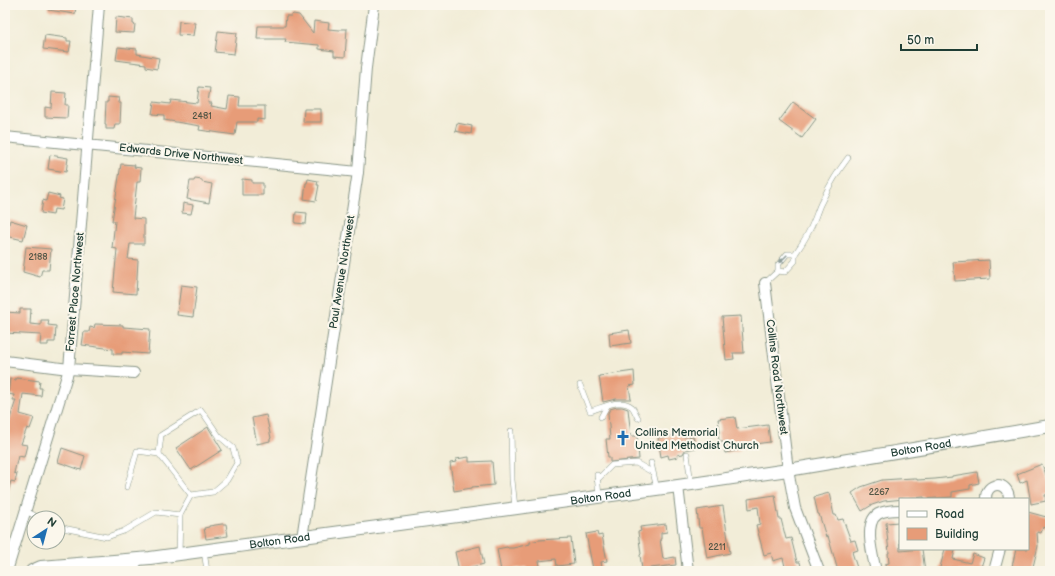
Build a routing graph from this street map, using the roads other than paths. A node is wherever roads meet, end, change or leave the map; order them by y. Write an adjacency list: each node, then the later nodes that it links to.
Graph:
1 (99, 5): 4 (street, Forrest Place Northwest)
2 (374, 5): 6 (street, Paul Avenue Northwest)
3 (5, 137): 4 (street, Edwards Drive Northwest)
4 (87, 145): 6 (street, Edwards Drive Northwest); 11 (street, Forrest Place Northwest)
5 (848, 158): 7 (lane)
6 (358, 172): 38 (street, Paul Avenue Northwest)
7 (795, 254): 8 (lane, one-way to 8); 8 (lane)
8 (778, 271): 9 (lane)
9 (765, 283): 22 (street, Collins Road Northwest)
10 (5, 361): 11 (street)
11 (69, 369): 12 (street); 33 (street, Forrest Place Northwest)
12 (134, 373)
13 (580, 385): 14 (lane)
14 (607, 406): 15 (lane); 16 (lane)
15 (601, 417)
16 (638, 418)
17 (1050, 426): 22 (street, Bolton Road)
18 (511, 431): 32 (lane)
19 (159, 454): 26 (lane); 28 (lane); 28 (lane)
20 (688, 454): 24 (lane)
21 (651, 463): 23 (lane)
22 (788, 470): 24 (street, Bolton Road); 48 (street, Collins Road Northwest)
23 (652, 472): 27 (lane); 29 (lane)
24 (691, 484): 25 (street, Bolton Road)
25 (678, 486): 27 (street, Bolton Road); 47 (street)
26 (127, 487)
27 (657, 489): 29 (street, Bolton Road)
28 (191, 495): 36 (lane)
29 (599, 497): 32 (street, Bolton Road)
30 (985, 498): 31 (street)
31 (1009, 498)
32 (515, 509): 38 (street, Bolton Road)
33 (26, 510)
34 (899, 510): 49 (street)
35 (26, 511): 43 (street, Forrest Place Northwest)
36 (180, 514): 37 (lane); 41 (lane)
37 (66, 529)
38 (302, 538): 40 (street, Bolton Road)
39 (1000, 550): 50 (street)
40 (204, 551): 41 (street, Bolton Road); 46 (lane)
41 (179, 554): 42 (street, Bolton Road)
42 (118, 566): 44 (street, Bolton Road); 45 (street)
43 (7, 571)
44 (32, 571)
45 (90, 571)
46 (207, 571)
47 (688, 571)
48 (819, 571)
49 (876, 571)
50 (994, 571)

